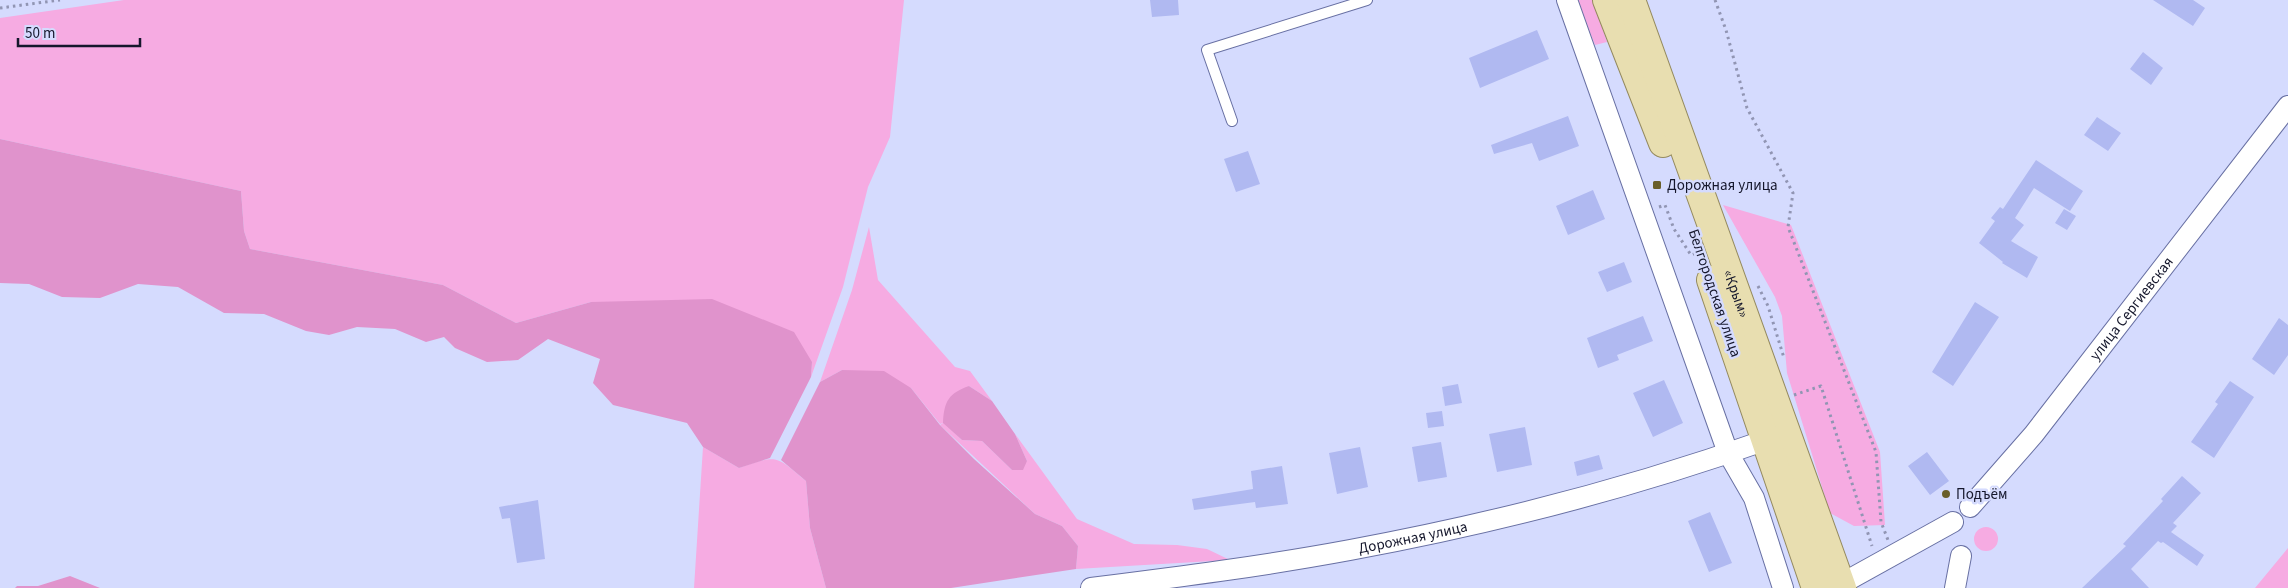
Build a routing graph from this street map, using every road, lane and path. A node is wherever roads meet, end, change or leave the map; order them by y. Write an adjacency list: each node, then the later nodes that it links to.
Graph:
1 (60, 0): 7 (path)
2 (1367, 0): 9 (lane)
3 (1567, 0): 12 (street)
4 (1607, 0): 11 (main road, Белгородская улица)
5 (1631, 0): 17 (main road, «Крым»)
6 (1715, 0): 16 (path)
7 (0, 8)
8 (2288, 106): 13 (street, улица Сергиевская)
9 (1232, 120)
10 (1821, 386): 16 (path)
11 (1766, 440): 12 (street, Дорожная улица); 17 (main road, Белгородская улица)
12 (1728, 453): 18 (street, Дорожная улица); 19 (street)
13 (1970, 507)
14 (1953, 522): 16 (street)
15 (1961, 556): 20 (street)
16 (1885, 559): 17 (street)
17 (1833, 587)
18 (1092, 588)
19 (1783, 588)
20 (1955, 588)

